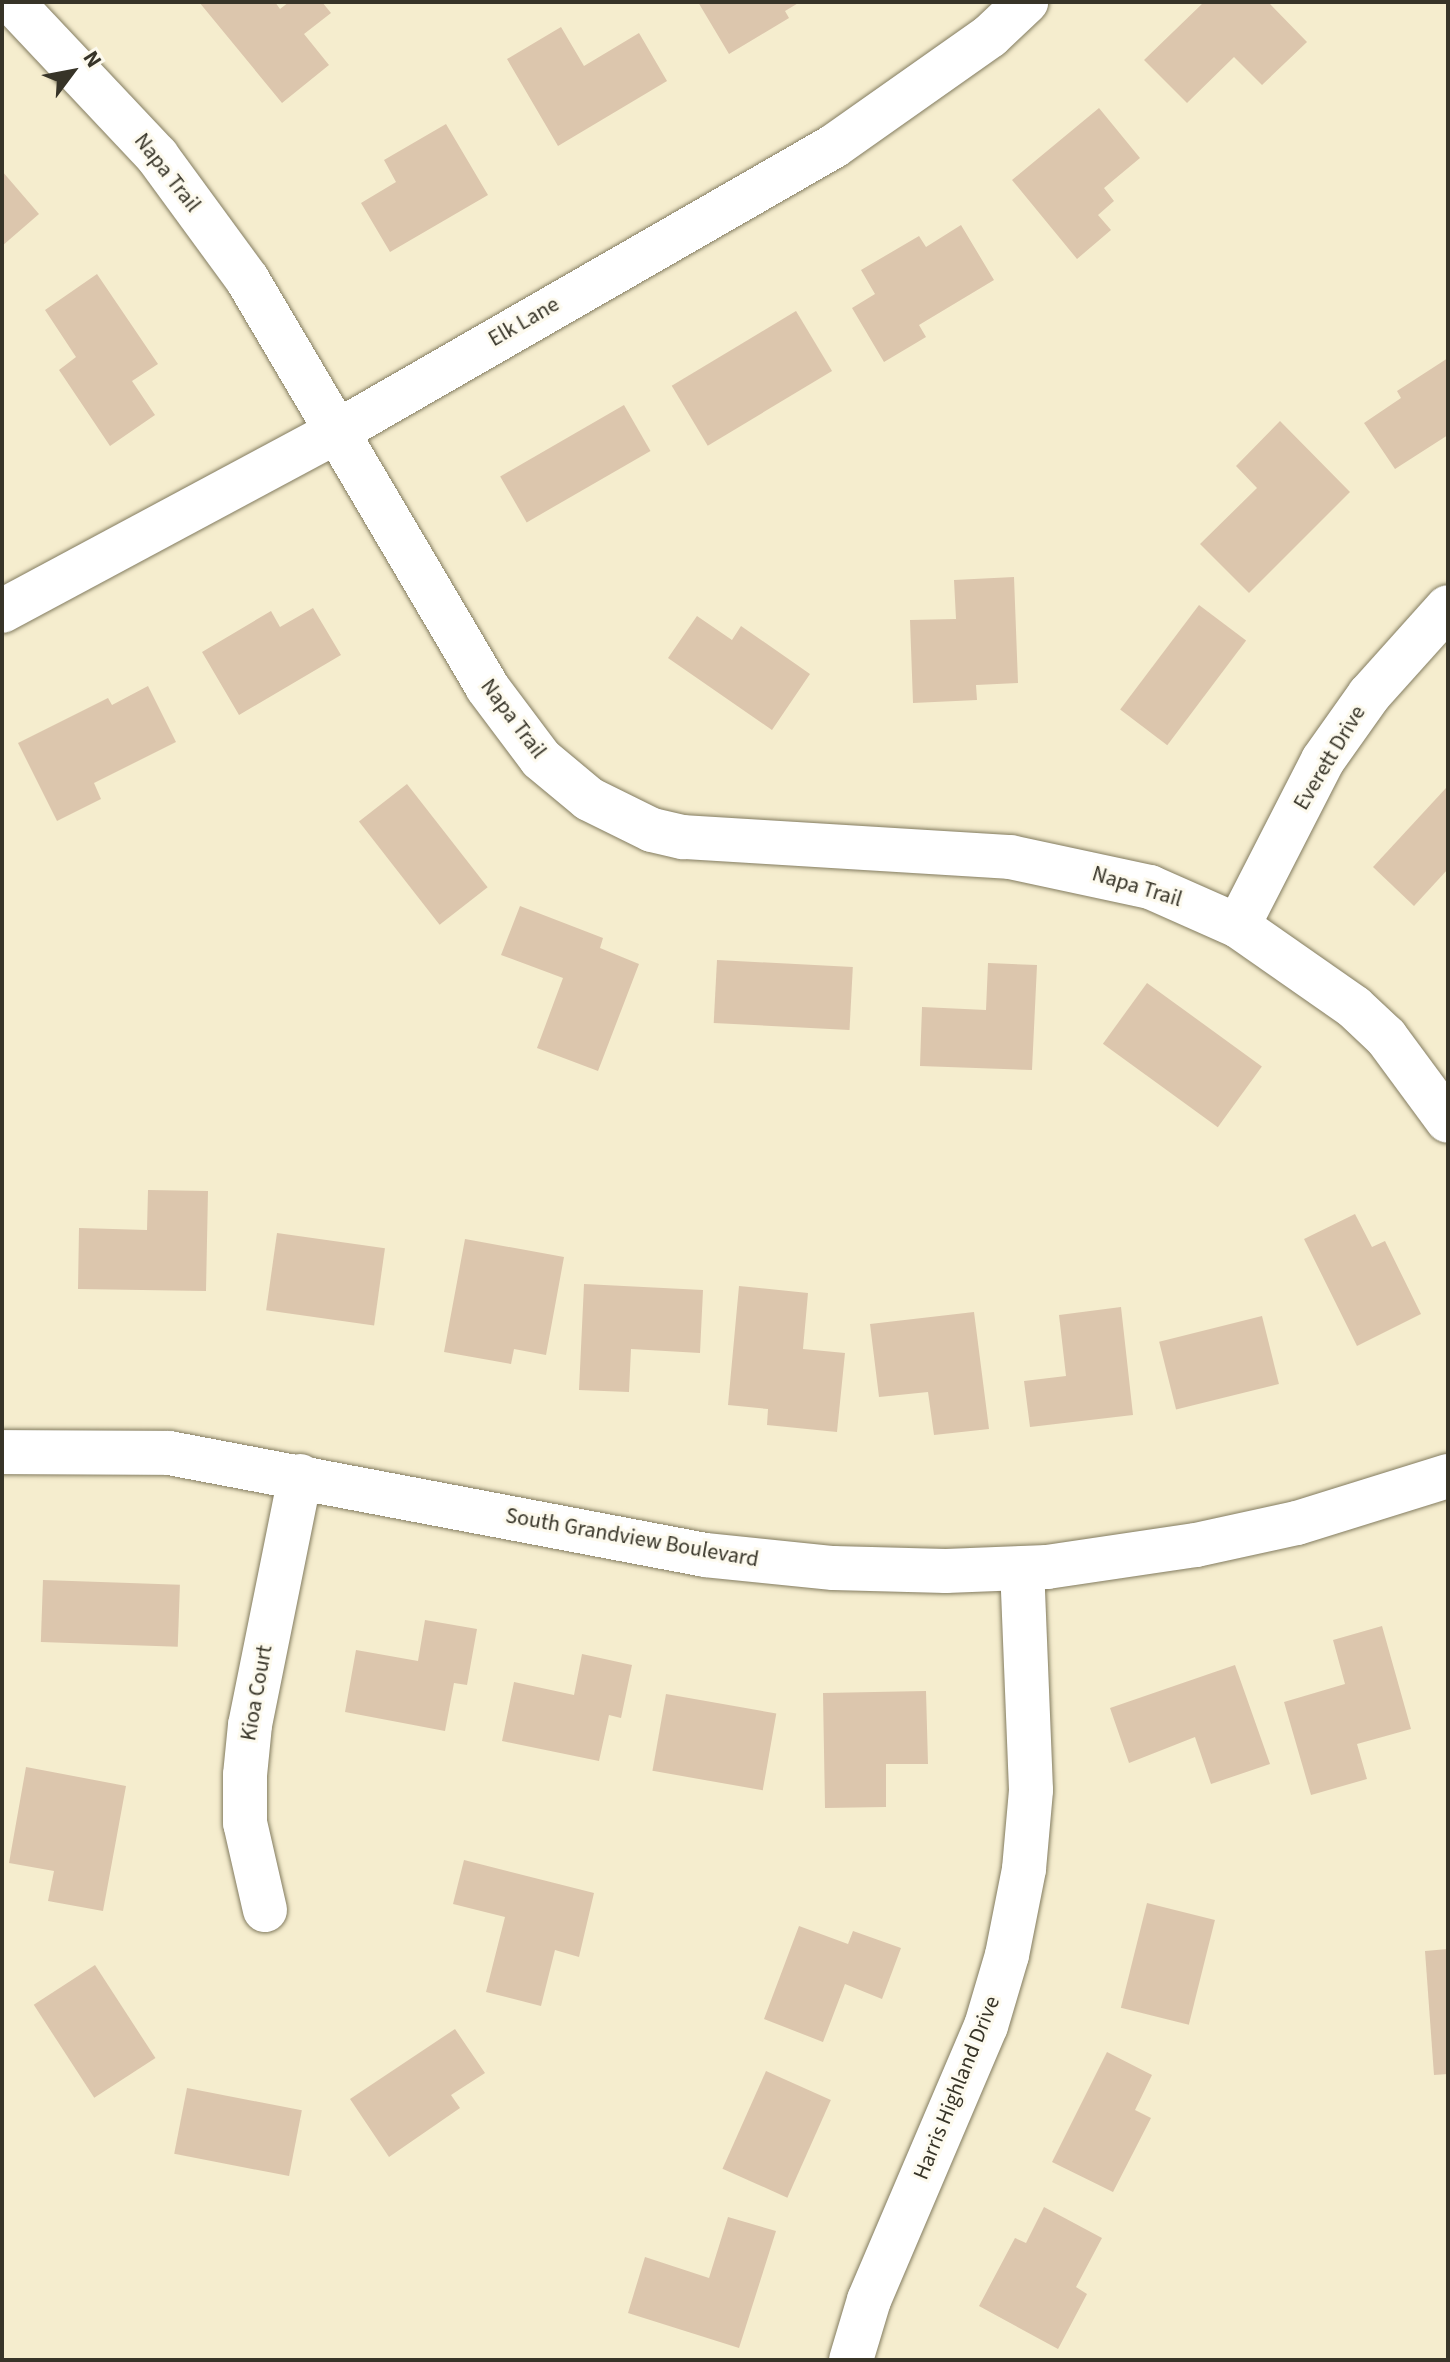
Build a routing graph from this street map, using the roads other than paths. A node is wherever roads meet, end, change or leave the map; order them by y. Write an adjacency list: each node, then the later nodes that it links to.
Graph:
1 (12, 2): 3 (street, Napa Trail)
2 (1026, 2): 3 (street, Elk Lane)
3 (340, 430): 5 (street, Elk Lane); 6 (street, Napa Trail)
4 (1448, 607): 6 (street, Everett Drive)
5 (2, 611)
6 (1238, 926): 7 (street, Napa Trail)
7 (1448, 1121)
8 (2, 1452): 9 (street, South Grandview Boulevard)
9 (300, 1476): 11 (street, South Grandview Boulevard); 12 (street, Kioa Court)
10 (1448, 1476): 11 (street, South Grandview Boulevard)
11 (1022, 1568): 13 (street, Harris Highland Drive)
12 (265, 1910)
13 (851, 2360)

